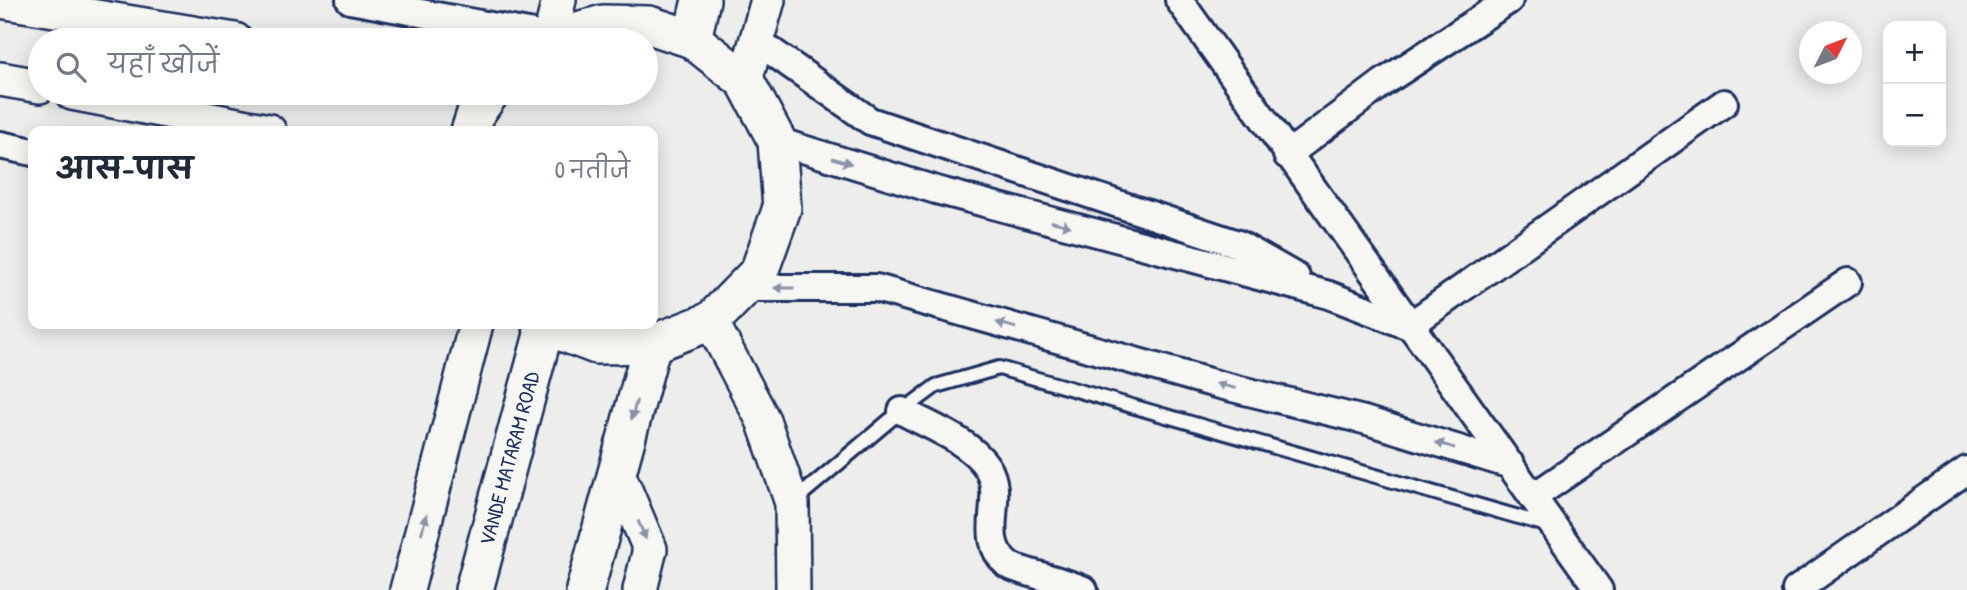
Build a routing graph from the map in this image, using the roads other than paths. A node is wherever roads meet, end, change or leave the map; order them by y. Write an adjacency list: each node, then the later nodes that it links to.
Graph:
1 (351, 0): 10 (street)
2 (559, 0): 11 (street)
3 (701, 0): 13 (main road)
4 (768, 0): 14 (street)
5 (1179, 0): 26 (street)
6 (1509, 0): 26 (street)
7 (0, 1): 9 (street)
8 (607, 12): 12 (main road); 13 (main road)
9 (163, 28)
10 (492, 28)
11 (550, 28)
12 (571, 28)
13 (692, 39): 16 (main road)
14 (757, 41): 16 (street); 29 (street)
15 (0, 79): 17 (street)
16 (746, 81): 23 (main road)
17 (28, 84)
18 (1724, 103): 31 (street)
19 (134, 105): 21 (street)
20 (482, 105): 22 (main road)
21 (243, 126)
22 (472, 126)
23 (777, 141): 28 (main road); 29 (street, one-way to 29)
24 (0, 145): 25 (street)
25 (28, 151)
26 (1287, 155): 31 (street)
27 (1848, 282): 40 (street)
28 (743, 288): 30 (main road); 37 (street, one-way to 28)
29 (1329, 295): 31 (street)
30 (711, 320): 35 (main road); 41 (street)
31 (1409, 326): 37 (street)
32 (475, 329): 43 (street, one-way to 32)
33 (542, 329): 44 (main road, VANDE MATARAM ROAD)
34 (554, 329): 35 (main road)
35 (652, 344): 39 (main road, one-way to 39)
36 (902, 411): 41 (lane); 42 (lane); 48 (street)
37 (1511, 465): 40 (street)
38 (1967, 470): 50 (street)
39 (617, 471): 45 (main road); 46 (street, one-way to 46)
40 (1533, 497): 42 (street)
41 (792, 503): 47 (street)
42 (1554, 527): 49 (street)
43 (407, 590)
44 (474, 590)
45 (585, 590)
46 (640, 590)
47 (793, 590)
48 (1084, 590)
49 (1599, 590)
50 (1796, 590)

